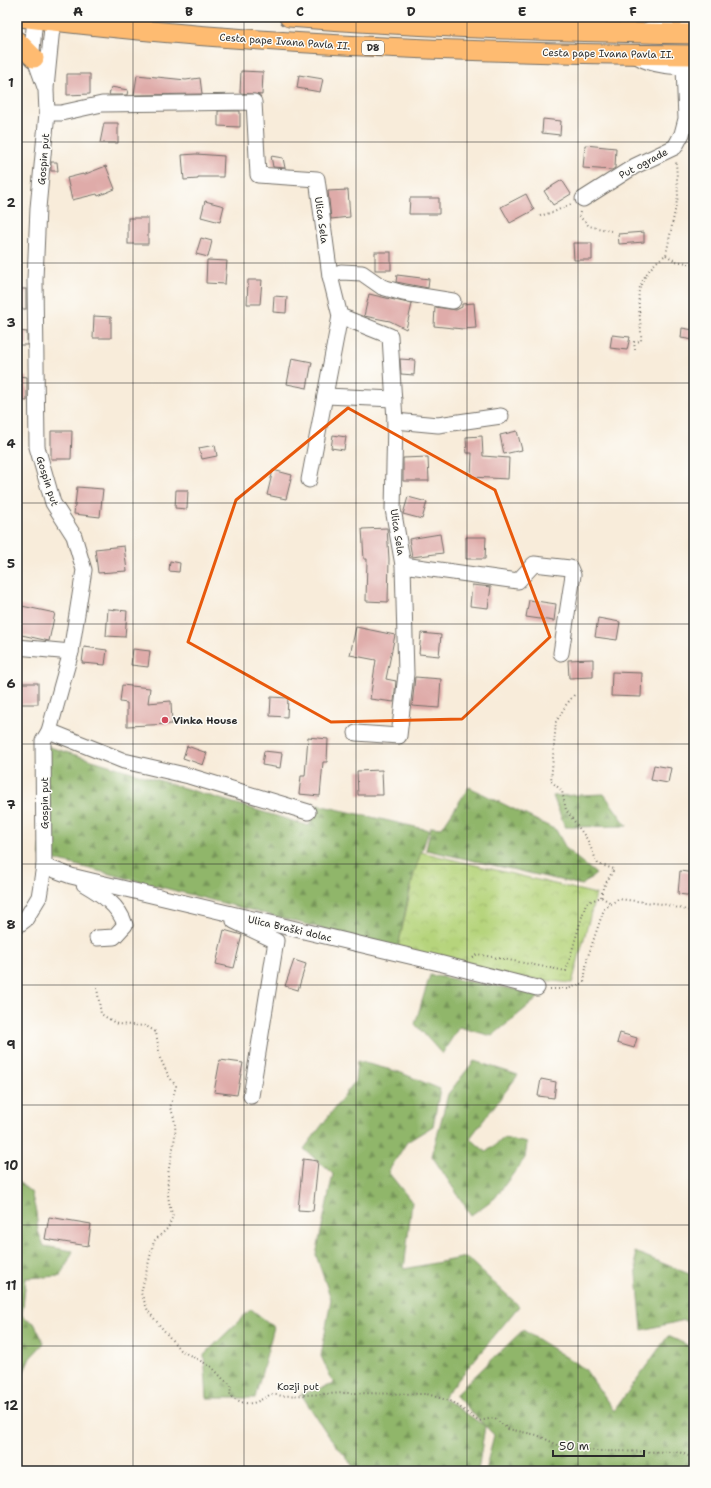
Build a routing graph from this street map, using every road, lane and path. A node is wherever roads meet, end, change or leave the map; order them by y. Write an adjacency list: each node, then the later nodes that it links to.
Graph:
1 (289, 17): 5 (main road, Cesta pape Ivana Pavla II.)
2 (39, 18): 8 (street, Gospin put); 9 (main road, Cesta pape Ivana Pavla II. / D8); 10 (street)
3 (678, 19): 4 (street); 5 (street)
4 (694, 22)
5 (642, 33): 6 (main road, Cesta pape Ivana Pavla II.)
6 (694, 34)
7 (17, 41): 8 (main road)
8 (34, 58): 10 (street, Gospin put)
9 (691, 63): 12 (street, Put ograde)
10 (46, 90): 11 (street, Gospin put)
11 (47, 113): 18 (street, Ulica Sela); 29 (street, Gospin put)
12 (675, 147): 13 (street, Put ograde); 16 (path)
13 (583, 199): 14 (path); 15 (path)
14 (540, 216)
15 (611, 231)
16 (666, 255): 17 (path); 21 (path)
17 (694, 264)
18 (330, 276): 19 (street); 20 (street, Ulica Sela)
19 (453, 301)
20 (340, 316): 22 (street); 23 (street, Ulica Sela)
21 (635, 350)
22 (326, 396): 23 (street); 26 (street)
23 (394, 399): 25 (street, Ulica Sela)
24 (501, 416): 25 (street)
25 (395, 421): 27 (street, Ulica Sela)
26 (309, 480)
27 (403, 565): 30 (street, Ulica Sela); 33 (street, Ulica Sela)
28 (17, 647): 29 (street)
29 (71, 652): 32 (street, Gospin put)
30 (561, 653)
31 (574, 694): 37 (path)
32 (49, 731): 34 (street); 35 (street, Gospin put)
33 (356, 734)
34 (308, 812)
35 (44, 866): 36 (street, Ulica Braški dolac); 41 (street, Gospin put)
36 (70, 876): 39 (street, Ulica Braški dolac); 42 (street)
37 (602, 897): 38 (path); 43 (path)
38 (612, 903): 40 (path); 45 (path)
39 (210, 909): 43 (street, Ulica Braški dolac); 46 (street)
40 (694, 912)
41 (17, 926)
42 (97, 938)
43 (464, 970): 45 (street, Ulica Braški dolac)
44 (97, 988): 47 (path, Kozji put)
45 (537, 988)
46 (251, 1096)
47 (694, 1458)

